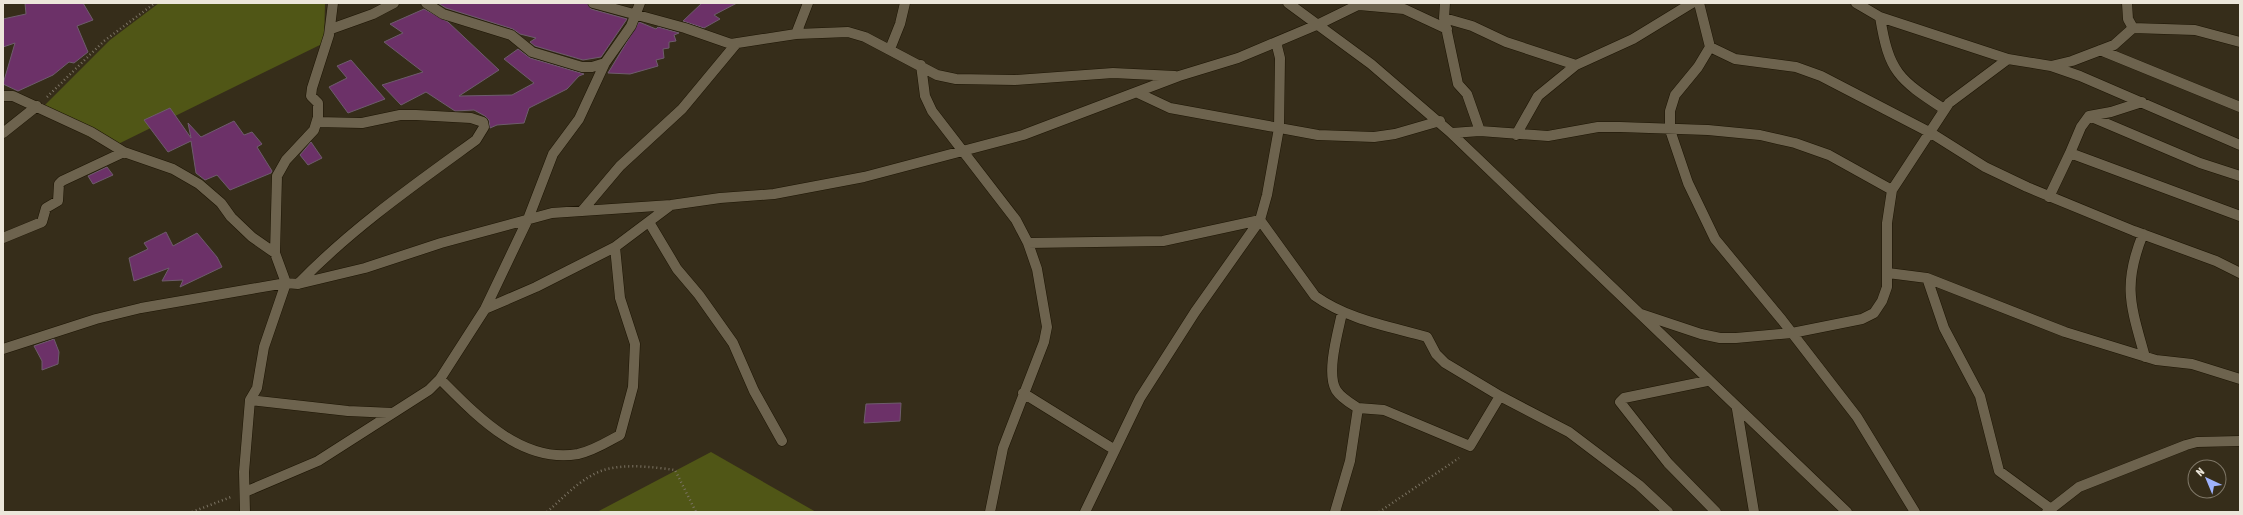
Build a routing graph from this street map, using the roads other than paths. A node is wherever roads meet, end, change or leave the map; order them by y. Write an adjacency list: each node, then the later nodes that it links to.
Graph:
1 (333, 3): 20 (street)
2 (394, 3): 20 (street)
3 (426, 3): 30 (street)
4 (593, 3): 15 (street)
5 (640, 3): 15 (street)
6 (808, 3): 22 (street)
7 (905, 3): 27 (street)
8 (1288, 3): 18 (street)
9 (1445, 3): 17 (street)
10 (1692, 3): 32 (street)
11 (1699, 3): 26 (street)
12 (1856, 3): 16 (street)
13 (2127, 3): 19 (street)
14 (1360, 4): 18 (street); 21 (street)
15 (635, 16): 25 (street); 30 (street)
16 (1880, 17): 29 (street); 40 (street)
17 (1444, 18): 21 (street); 32 (street)
18 (1319, 24): 23 (street); 42 (street)
19 (2133, 28): 24 (street); 28 (street)
20 (331, 29): 43 (street)
21 (1447, 29): 46 (street)
22 (796, 34): 25 (street); 27 (street)
23 (1276, 42): 34 (street); 44 (street)
24 (2240, 42)
25 (736, 44): 59 (street)
26 (1710, 47): 45 (street); 49 (street)
27 (890, 49): 31 (street)
28 (2100, 50): 33 (street); 39 (street)
29 (2008, 59): 33 (street); 40 (street)
30 (606, 63): 61 (street)
31 (922, 65): 34 (street); 52 (street)
32 (1576, 65): 50 (street)
33 (2052, 66): 37 (street)
34 (1179, 76): 35 (street)
35 (1138, 94): 44 (street); 52 (street)
36 (3, 96): 38 (street)
37 (2142, 102): 41 (street); 51 (street)
38 (37, 106): 47 (street); 53 (street)
39 (2240, 107)
40 (1944, 109): 49 (street)
41 (2089, 116): 54 (street); 55 (street)
42 (1440, 121): 44 (street); 48 (street)
43 (317, 122): 68 (street); 73 (street)
44 (1279, 128): 62 (street)
45 (1670, 130): 50 (street); 56 (street); 77 (street)
46 (1480, 131): 48 (street); 50 (street)
47 (3, 133)
48 (1452, 133): 76 (street)
49 (1931, 133): 56 (street); 57 (street)
50 (1516, 135)
51 (2240, 145)
52 (962, 151): 58 (street); 66 (street)
53 (124, 152): 65 (street); 68 (street)
54 (2070, 153): 57 (street); 60 (street)
55 (2240, 176)
56 (1892, 190): 69 (street)
57 (2049, 197): 64 (street)
58 (671, 205): 59 (street); 63 (street)
59 (582, 211): 61 (street)
60 (2240, 216)
61 (528, 219): 73 (street); 74 (street)
62 (1260, 220): 66 (street); 75 (street); 91 (street)
63 (649, 222): 67 (street); 89 (street)
64 (2143, 234): 70 (street); 79 (street)
65 (3, 238)
66 (1028, 243): 83 (street)
67 (615, 248): 74 (street); 80 (street)
68 (275, 253): 72 (street)
69 (1888, 273): 71 (street); 77 (street)
70 (2240, 274)
71 (1926, 278): 79 (street); 93 (street)
72 (286, 283): 73 (street); 78 (street); 85 (street)
73 (298, 284)
74 (485, 309): 80 (street)
75 (1342, 313): 84 (street); 86 (street)
76 (1638, 313): 77 (street); 82 (street)
77 (1792, 333): 102 (street)
78 (3, 349)
79 (2145, 357): 81 (street)
80 (440, 379): 88 (street)
81 (2240, 380)
82 (1707, 381): 87 (street); 99 (street)
83 (1023, 393): 91 (street); 96 (street)
84 (1500, 396): 86 (street); 98 (street)
85 (250, 400): 88 (street); 92 (street)
86 (1358, 408): 97 (street)
87 (1737, 409): 100 (street); 101 (street)
88 (393, 413): 92 (street)
89 (782, 441)
90 (2240, 441): 93 (street)
91 (1115, 450): 94 (street)
92 (245, 492): 95 (street)
93 (2049, 510)
94 (1088, 511)
95 (245, 512)
96 (990, 512)
97 (1335, 512)
98 (1668, 512)
99 (1716, 512)
100 (1754, 512)
101 (1848, 512)
102 (1915, 512)

